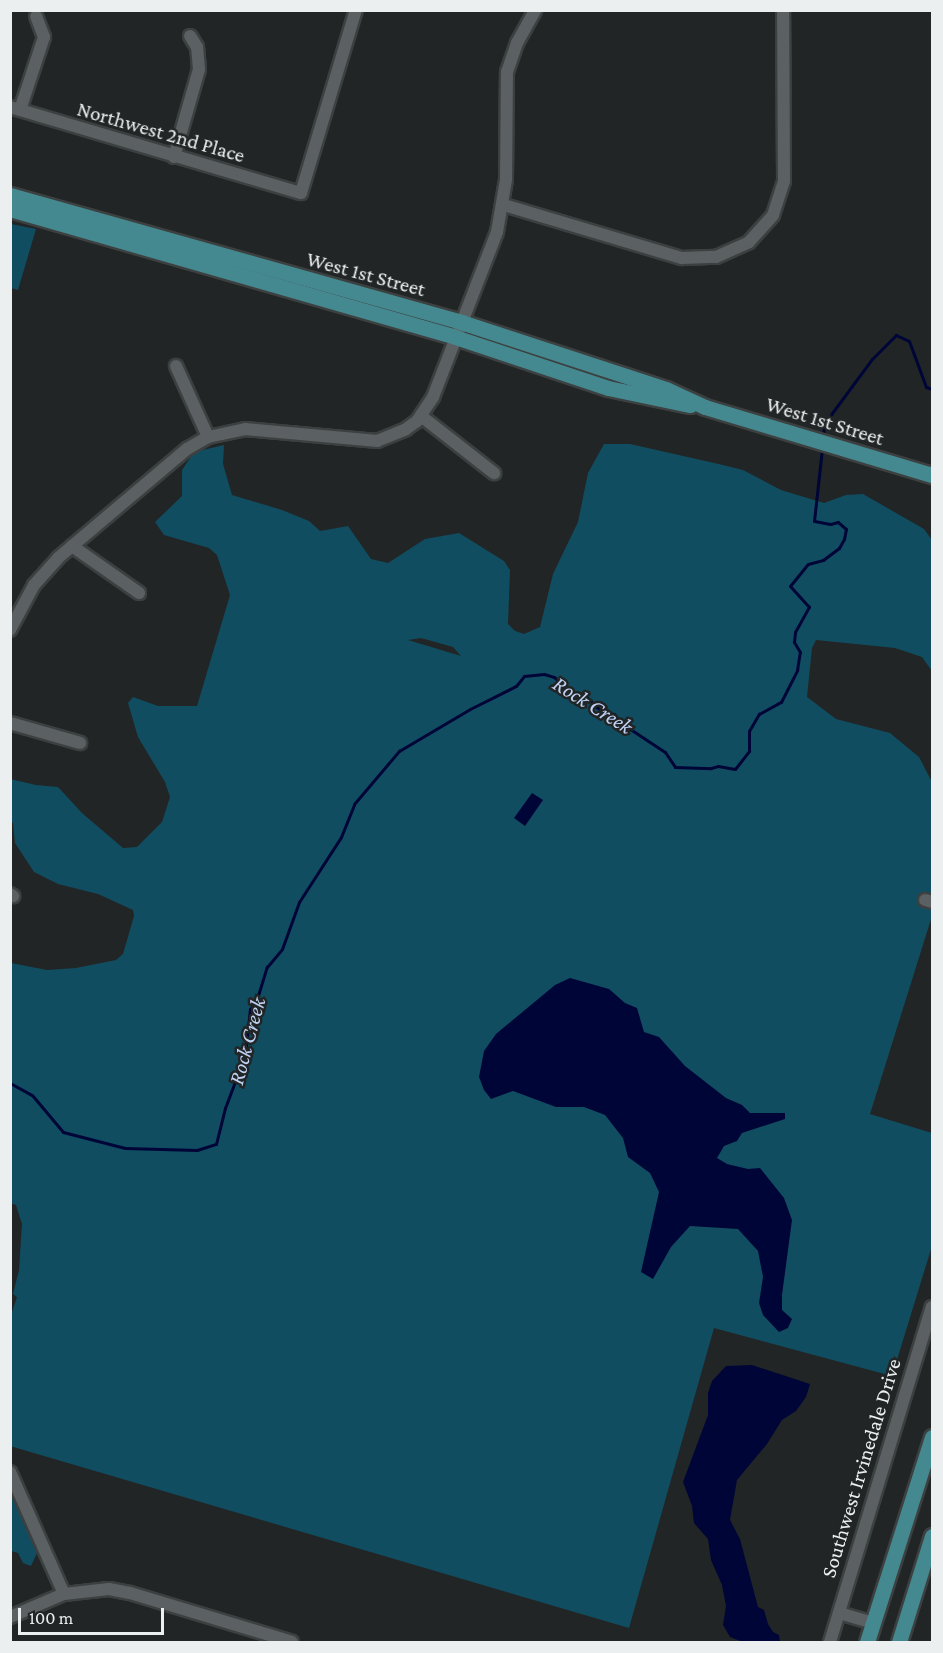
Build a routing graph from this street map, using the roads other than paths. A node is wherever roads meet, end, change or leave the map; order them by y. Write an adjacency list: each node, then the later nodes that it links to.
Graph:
1 (356, 10): 7 (street, Northwest 2nd Place)
2 (535, 10): 9 (street)
3 (783, 10): 9 (street)
4 (36, 16): 6 (street)
5 (190, 36): 7 (street)
6 (15, 109): 7 (street, Northwest 2nd Place)
7 (174, 157)
8 (10, 195): 11 (main road, West 1st Street)
9 (504, 205): 11 (street)
10 (10, 209): 11 (main road, West 1st Street)
11 (458, 330): 13 (street); 16 (main road, West 1st Street)
12 (176, 366): 14 (street)
13 (421, 416): 14 (street); 15 (street)
14 (208, 437): 17 (street)
15 (494, 473)
16 (933, 475)
17 (72, 546): 18 (street); 19 (street)
18 (139, 593)
19 (10, 630)
20 (10, 723): 21 (street)
21 (80, 743)
22 (933, 1306): 27 (street, Southwest Irvinedale Drive)
23 (933, 1437): 29 (main road)
24 (10, 1472): 26 (street)
25 (933, 1536): 33 (main road)
26 (64, 1594): 28 (street); 30 (street)
27 (839, 1613): 29 (street); 31 (street, Southwest Irvinedale Drive)
28 (10, 1617)
29 (873, 1623): 32 (main road)
30 (292, 1642)
31 (830, 1642)
32 (867, 1642)
33 (899, 1642)

